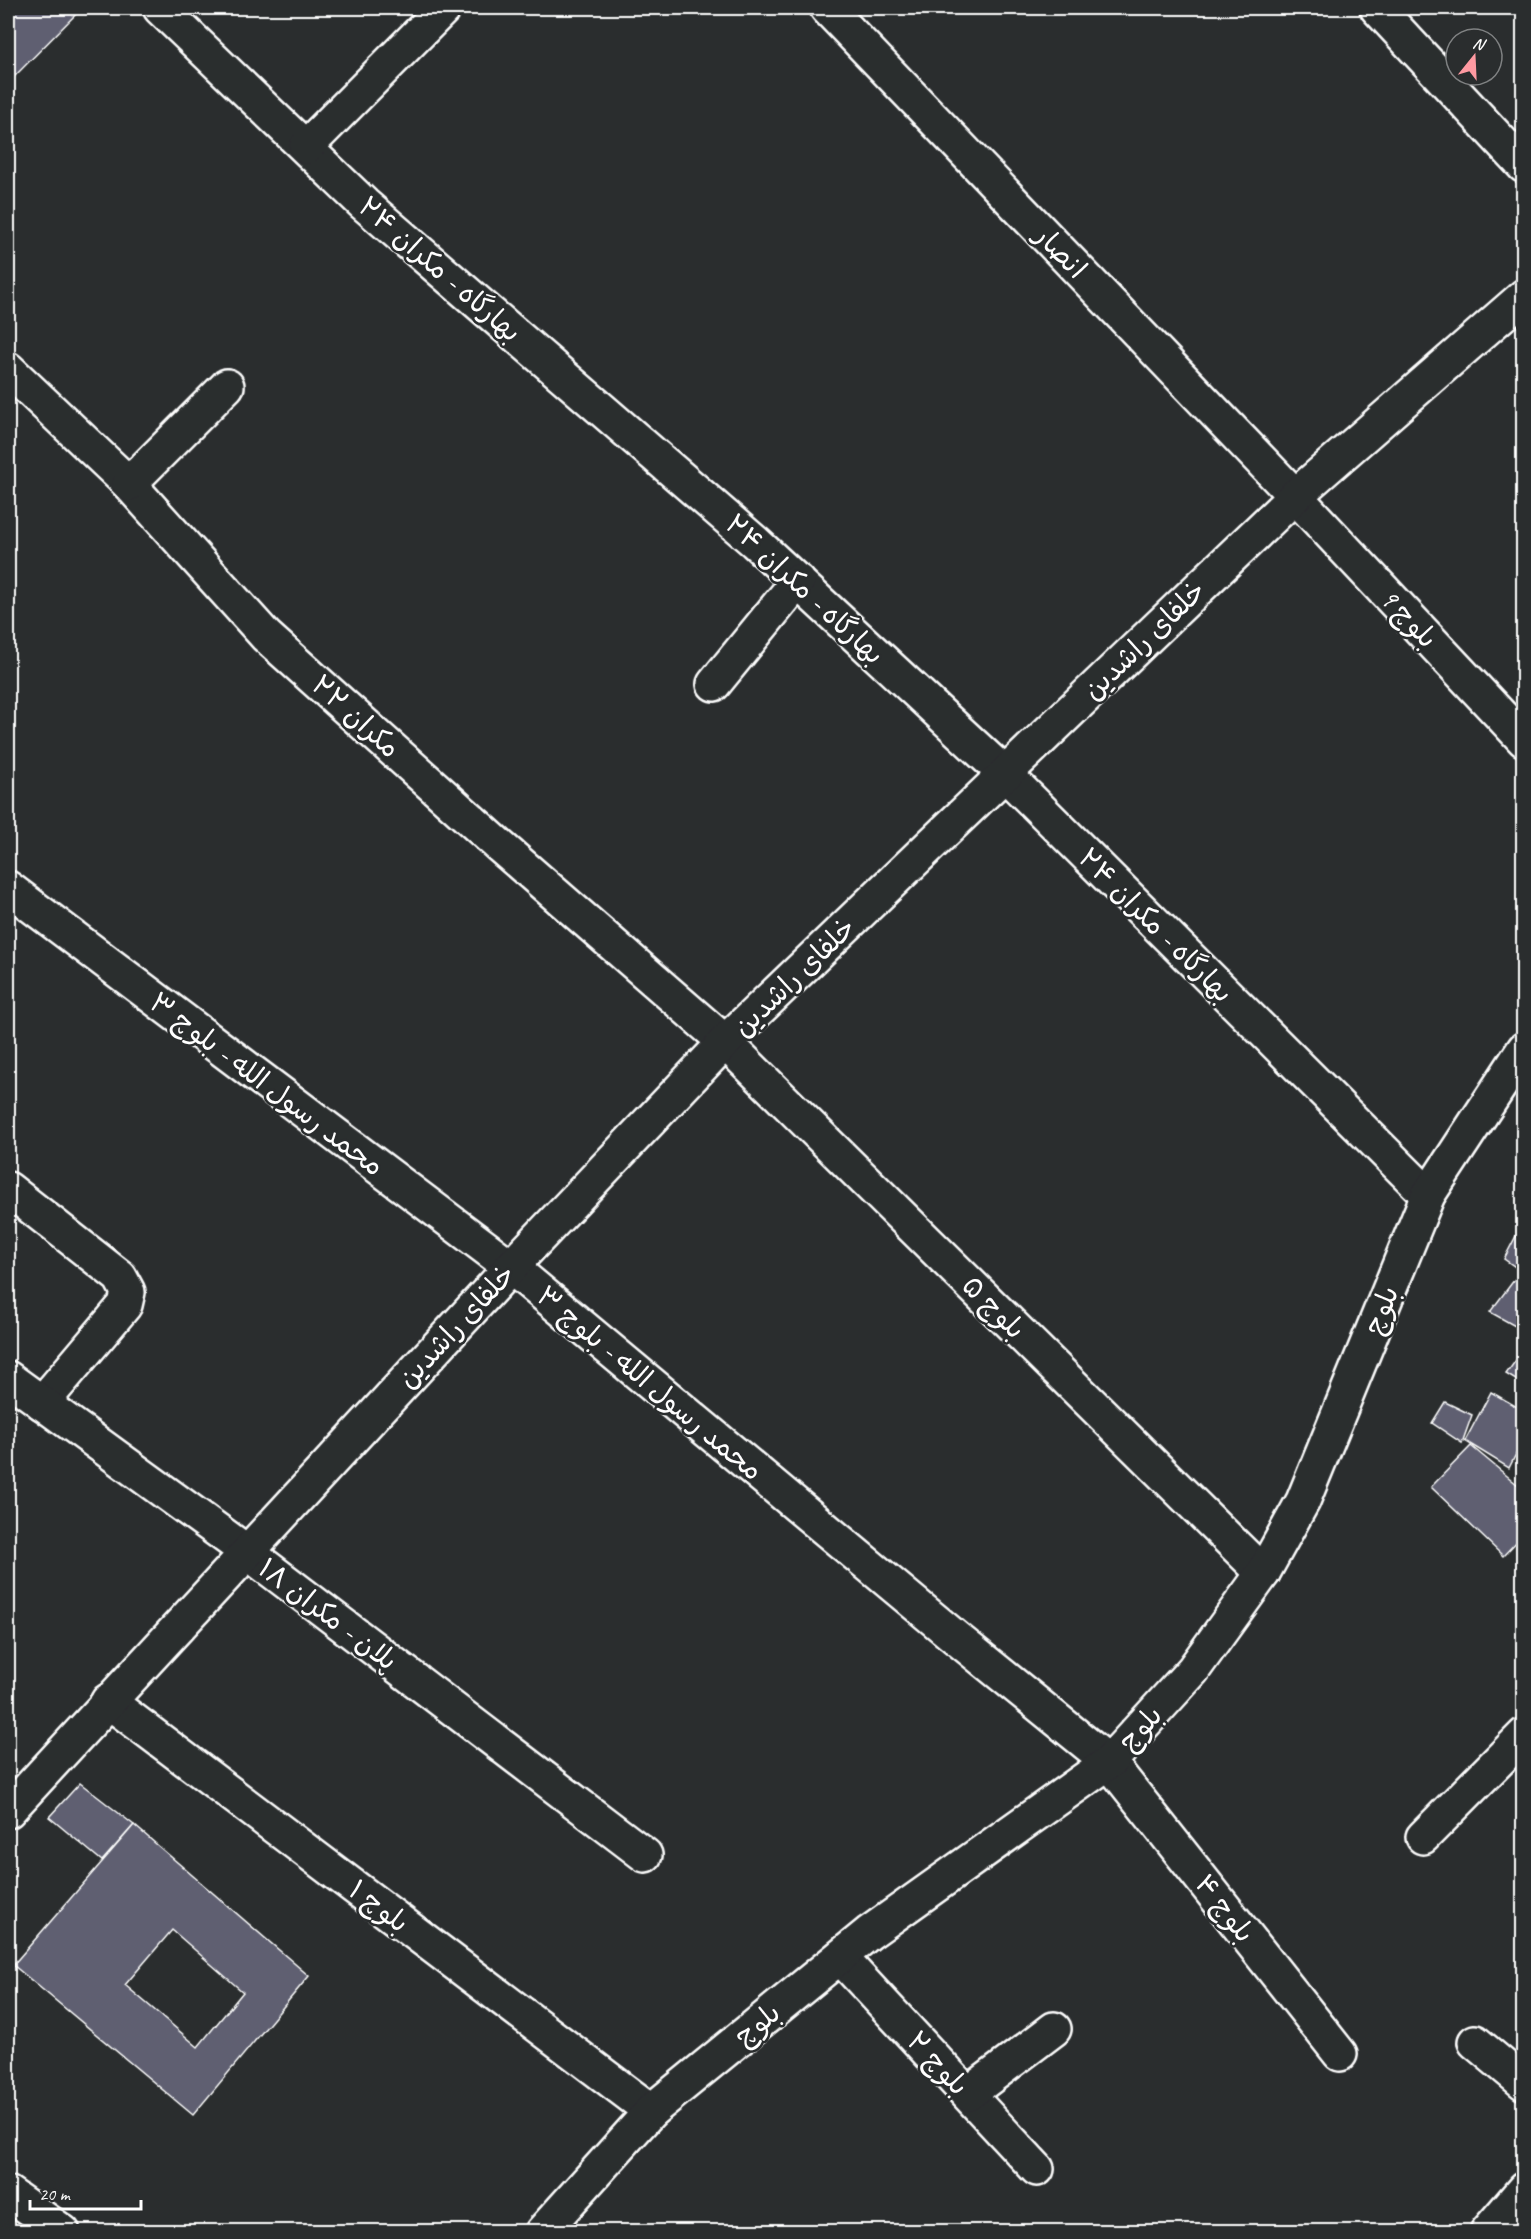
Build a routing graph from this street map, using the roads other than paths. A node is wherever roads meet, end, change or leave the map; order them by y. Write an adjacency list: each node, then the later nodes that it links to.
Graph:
1 (160, 8): 5 (street, بهارگاه - مکران ۲۴)
2 (444, 8): 5 (street)
3 (1377, 8): 6 (street)
4 (832, 9): 11 (street, انصار)
5 (306, 147): 12 (street, بهارگاه - مکران ۲۴)
6 (1524, 166)
7 (1524, 296): 11 (street, خلفای راشدین)
8 (8, 369): 10 (street, مکران ۲۲)
9 (227, 386): 10 (street)
10 (129, 484): 17 (street, مکران ۲۲)
11 (1295, 496): 14 (street, بلوچ 9); 15 (street, خلفای راشدین)
12 (798, 581): 13 (street); 15 (street, بهارگاه - مکران ۲۴)
13 (714, 684)
14 (1524, 740)
15 (1005, 774): 17 (street, خلفای راشدین); 20 (street, بهارگاه - مکران ۲۴)
16 (8, 888): 21 (street, محمد رسول الله - بلوچ ۳)
17 (725, 1042): 21 (street, خلفای راشدین); 25 (street, بلوچ ۵)
18 (1524, 1049): 20 (street, بلوچ)
19 (8, 1189): 23 (street)
20 (1428, 1195): 25 (street, بلوچ)
21 (511, 1267): 24 (street, خلفای راشدین); 28 (street, محمد رسول الله - بلوچ ۳)
22 (8, 1378): 23 (street, پلان - مکران ۱۸)
23 (42, 1403): 24 (street, پلان - مکران ۱۸)
24 (247, 1552): 26 (street, خلفای راشدین); 31 (street, پلان - مکران ۱۸)
25 (1263, 1572): 28 (street, بلوچ)
26 (108, 1701): 29 (street, خلفای راشدین); 38 (street, بلوچ ۱)
27 (1524, 1735): 30 (street)
28 (1109, 1762): 32 (street, بلوچ); 35 (street, بلوچ ۴)
29 (8, 1811)
30 (1423, 1837)
31 (645, 1855)
32 (840, 1957): 37 (street, بلوچ ۲); 38 (street, بلوچ)
33 (1054, 2029): 37 (street)
34 (1475, 2042): 36 (street)
35 (1340, 2054)
36 (1524, 2083)
37 (968, 2094): 39 (street, بلوچ ۲)
38 (651, 2111): 43 (street, بلوچ)
39 (1037, 2169)
40 (1524, 2189): 44 (street)
41 (8, 2193): 42 (street)
42 (63, 2232)
43 (542, 2232)
44 (1487, 2232)

